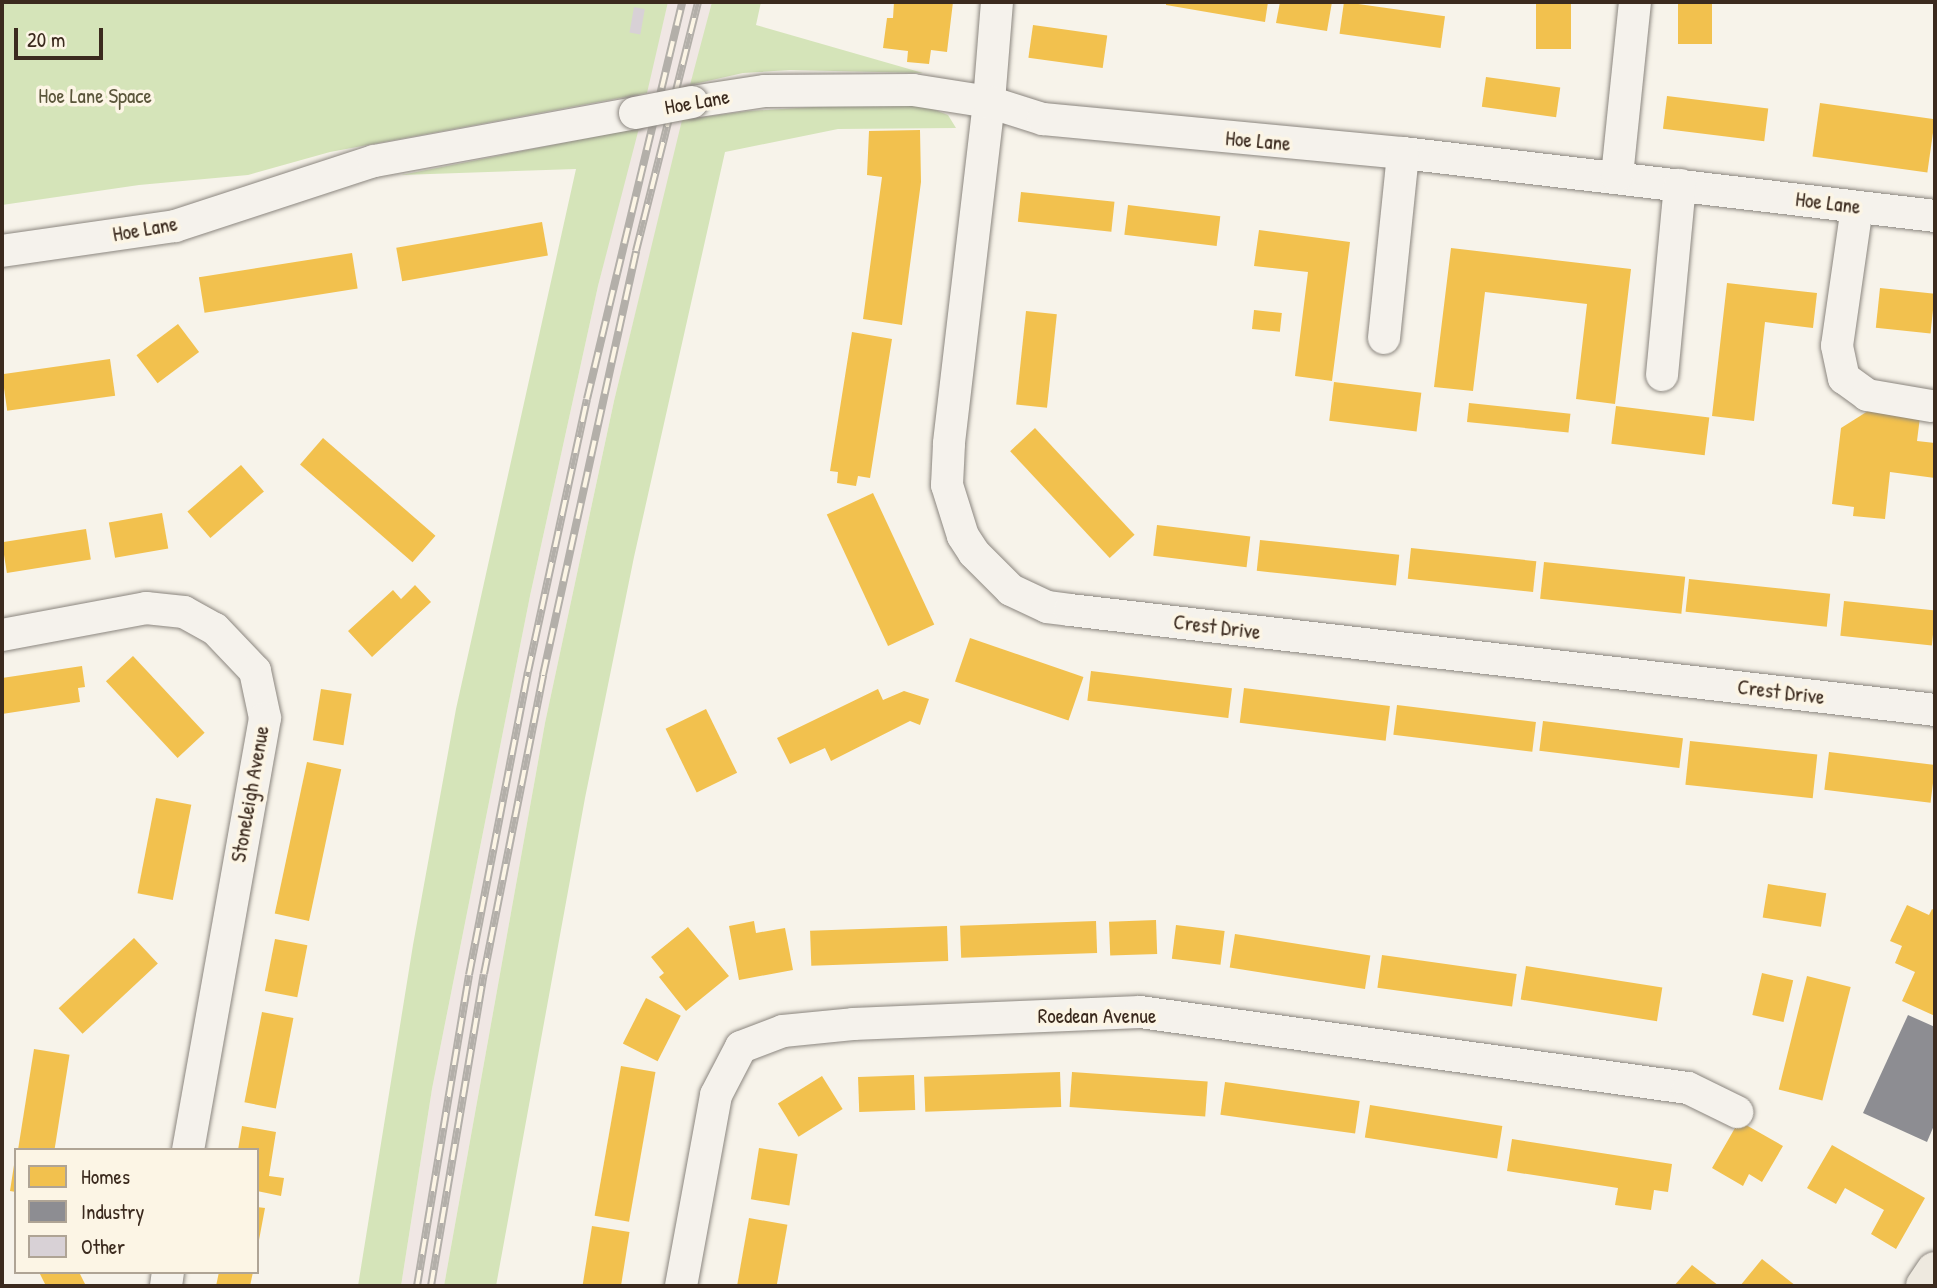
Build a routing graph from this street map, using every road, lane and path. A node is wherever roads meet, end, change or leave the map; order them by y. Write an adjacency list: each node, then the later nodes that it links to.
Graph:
1 (997, 2): 3 (street, Crest Drive)
2 (1635, 2): 5 (street)
3 (989, 102): 4 (street, Hoe Lane); 9 (street, Hoe Lane, bridge); 14 (street, Crest Drive)
4 (1403, 153): 5 (street, Hoe Lane); 10 (street)
5 (1617, 176): 6 (street, Hoe Lane)
6 (1680, 185): 7 (street, Hoe Lane); 11 (street)
7 (1857, 207): 8 (street, Hoe Lane); 12 (street)
8 (1935, 216)
9 (2, 251)
10 (1384, 338)
11 (1662, 375)
12 (1931, 406)
13 (2, 635): 16 (street, Stoneleigh Avenue)
14 (1935, 710)
15 (1737, 1112): 18 (street, Roedean Avenue)
16 (188, 1148)
17 (1935, 1271): 19 (main road)
18 (681, 1286)
19 (1925, 1286)

